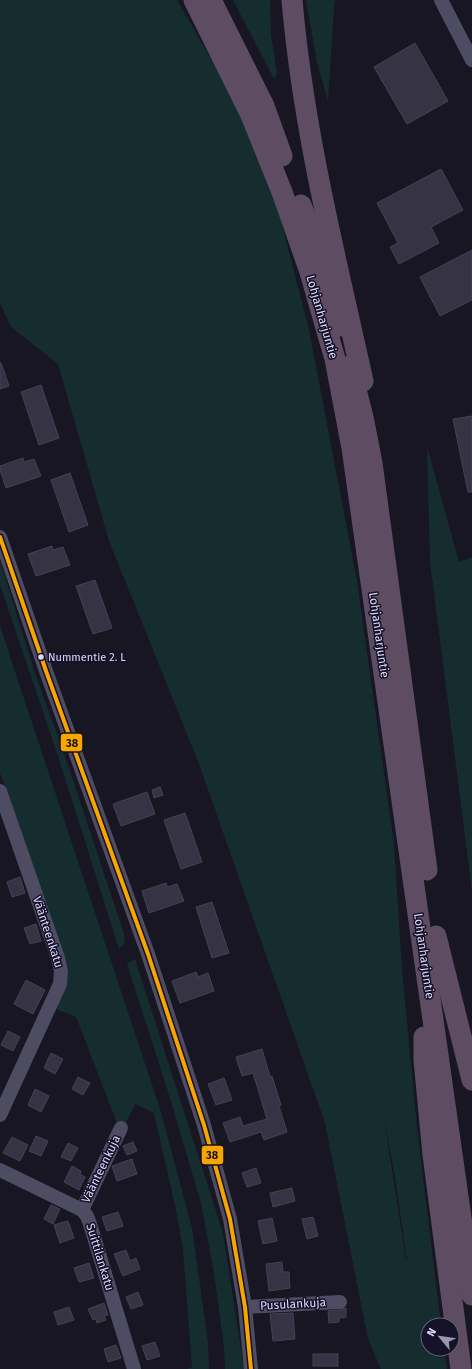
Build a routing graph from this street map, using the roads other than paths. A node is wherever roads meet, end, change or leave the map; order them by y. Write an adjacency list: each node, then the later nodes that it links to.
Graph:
1 (194, 0): 9 (highway, Lohjanharjuntie)
2 (211, 0): 6 (highway, Lohjanharjuntie)
3 (292, 0): 6 (highway)
4 (441, 0): 5 (street)
5 (472, 60)
6 (363, 417): 9 (highway, Lohjanharjuntie)
7 (0, 537): 18 (street)
8 (0, 791): 11 (street, Väänteenkatu)
9 (429, 939): 10 (highway); 14 (highway, Lohjanharjuntie); 16 (highway, Lohjanharjuntie); 21 (highway)
10 (472, 1080)
11 (0, 1115)
12 (121, 1128): 15 (street, Väänteenkuja)
13 (0, 1170): 15 (street, Suittilankatu)
14 (472, 1195)
15 (82, 1210): 19 (street, Suittilankatu)
16 (472, 1295)
17 (340, 1302): 18 (street, Pusulankuja)
18 (245, 1307): 20 (street)
19 (134, 1369)
20 (251, 1369)
21 (461, 1369)

